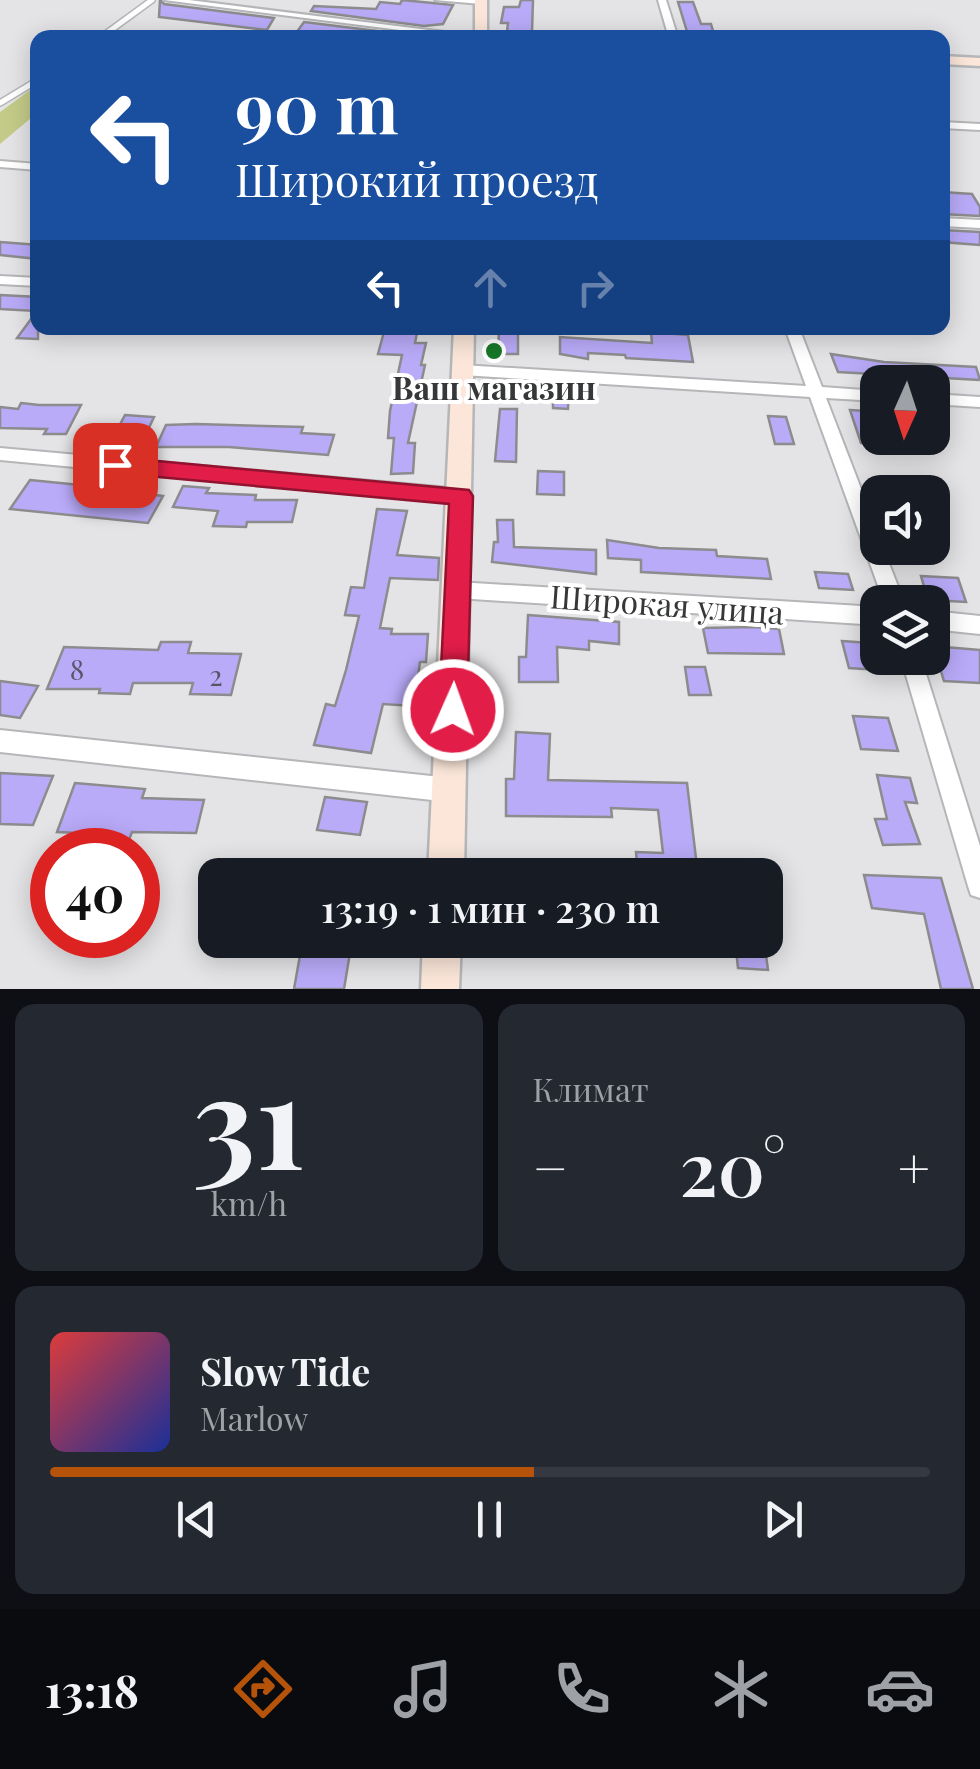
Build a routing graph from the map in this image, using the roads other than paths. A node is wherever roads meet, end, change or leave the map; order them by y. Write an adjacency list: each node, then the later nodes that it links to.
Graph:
1 (152, 0): 6 (lane)
2 (168, 0): 7 (street)
3 (439, 0): 5 (street)
4 (662, 0): 9 (street)
5 (481, 1): 8 (street)
6 (111, 30)
7 (423, 30)
8 (482, 30)
9 (671, 30)
10 (950, 60): 11 (street)
11 (980, 62)
12 (30, 85): 13 (lane)
13 (0, 104)
14 (950, 125): 15 (street)
15 (980, 127)
16 (0, 164): 17 (street)
17 (30, 166)
18 (950, 222): 19 (street)
19 (980, 224)
20 (0, 280): 21 (street)
21 (30, 282)
22 (464, 335): 24 (street)
23 (795, 335): 25 (street)
24 (462, 370): 25 (street); 30 (street)
25 (818, 393): 26 (street); 31 (street)
26 (860, 395)
27 (950, 400): 28 (street)
28 (980, 402)
29 (0, 454): 30 (street)
30 (461, 496): 32 (street)
31 (888, 585)
32 (458, 590): 33 (street, Широкая улица); 38 (street)
33 (860, 615)
34 (950, 622): 35 (street)
35 (980, 625)
36 (917, 675): 40 (street)
37 (0, 741): 38 (street)
38 (450, 790): 39 (street)
39 (447, 858)
40 (980, 886)
41 (441, 958): 42 (street)
42 (440, 989)

